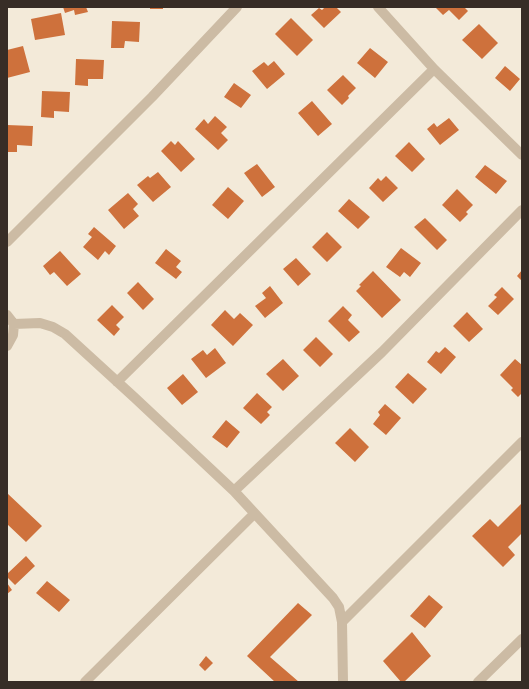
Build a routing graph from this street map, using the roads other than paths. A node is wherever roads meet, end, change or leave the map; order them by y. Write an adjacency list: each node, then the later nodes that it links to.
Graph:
1 (237, 7): 6 (street)
2 (378, 7): 3 (street)
3 (434, 69): 4 (street); 10 (street)
4 (522, 155)
5 (522, 210): 12 (street)
6 (7, 242)
7 (7, 315): 8 (street)
8 (14, 324): 9 (street); 10 (street)
9 (7, 346)
10 (117, 382): 12 (street)
11 (522, 442): 14 (street)
12 (234, 491): 13 (street)
13 (254, 514): 14 (street); 16 (street)
14 (342, 622): 17 (street)
15 (522, 639): 18 (street)
16 (84, 682)
17 (343, 682)
18 (478, 682)

